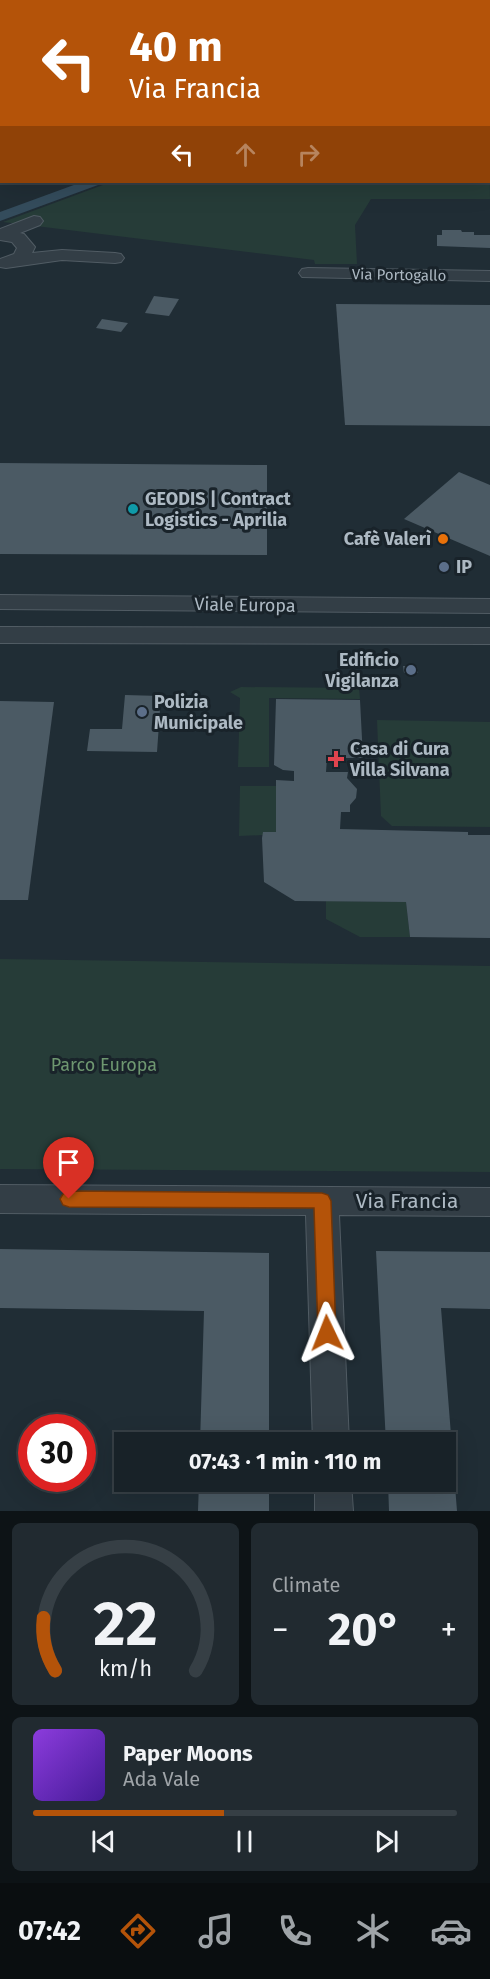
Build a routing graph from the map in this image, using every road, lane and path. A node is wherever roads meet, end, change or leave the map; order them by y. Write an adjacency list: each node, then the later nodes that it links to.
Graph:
1 (17, 233): 2 (street); 4 (street)
2 (94, 256): 3 (street); 4 (street)
3 (116, 258)
4 (7, 263)
5 (308, 273): 6 (street, Via Portogallo)
6 (490, 276)
7 (0, 602): 8 (street, Viale Europa)
8 (490, 606)
9 (0, 635): 10 (street, Viale Europa)
10 (490, 636)
11 (0, 1199): 12 (street, Via Francia)
12 (322, 1201): 13 (street, Via Francia); 14 (street)
13 (490, 1202)
14 (331, 1432)
15 (333, 1492): 16 (street)
16 (334, 1511)

